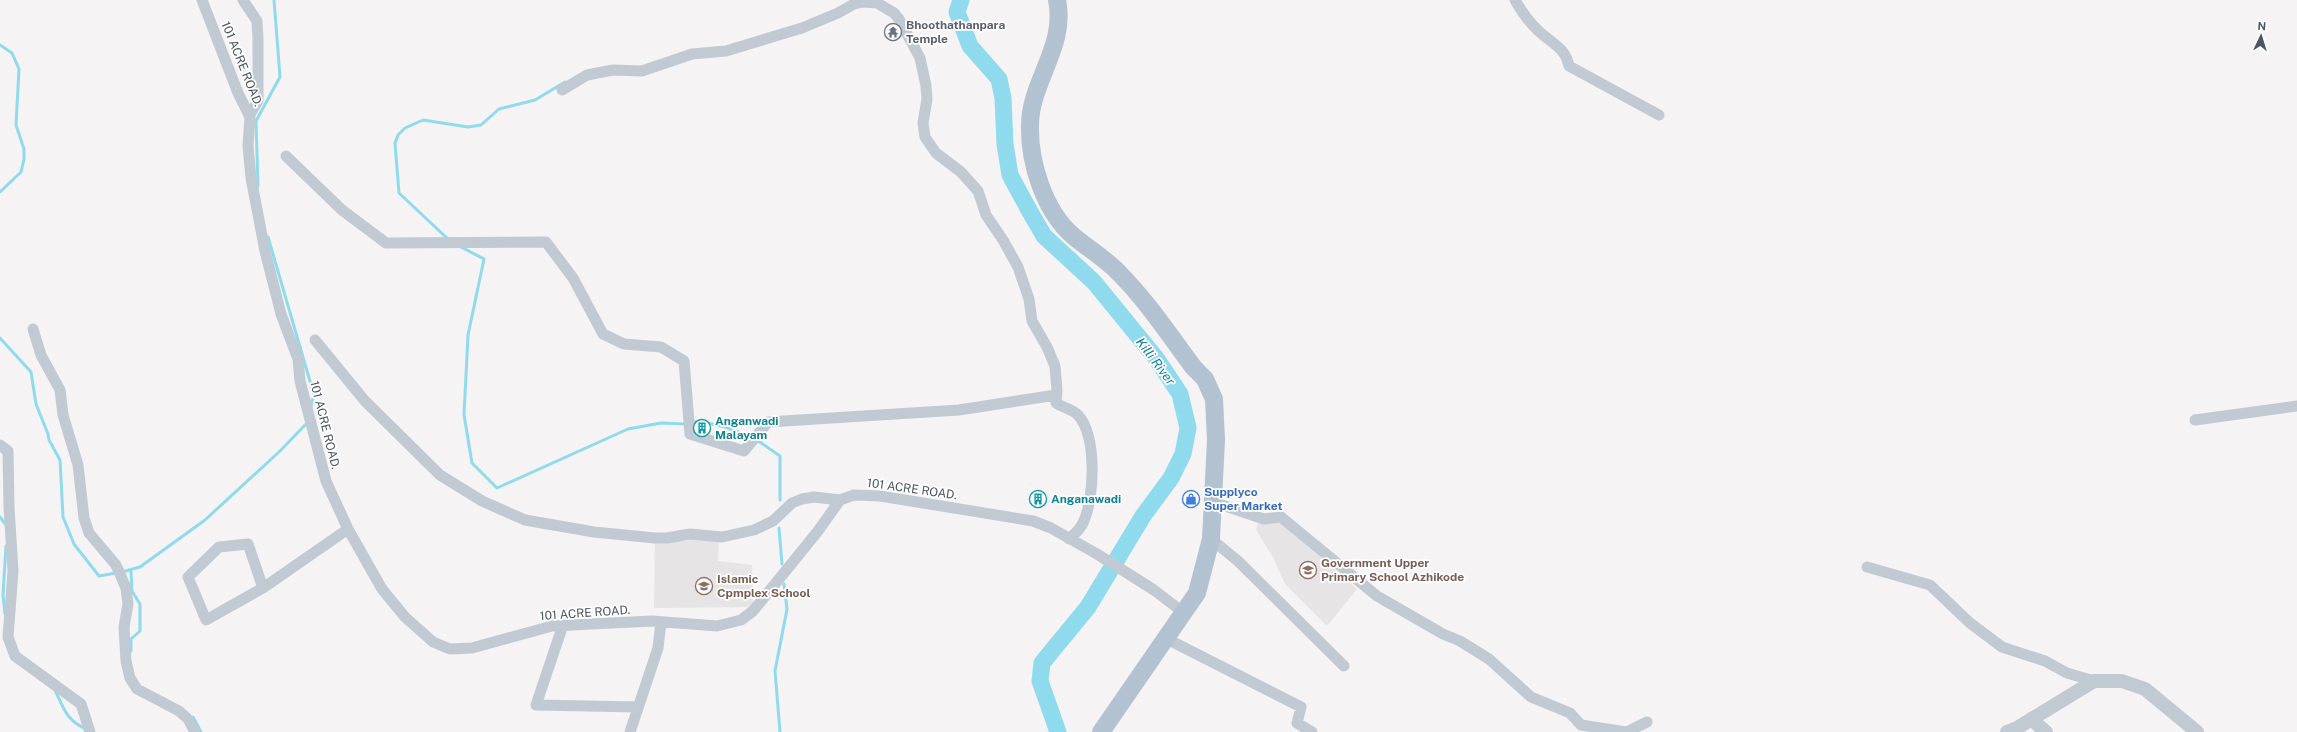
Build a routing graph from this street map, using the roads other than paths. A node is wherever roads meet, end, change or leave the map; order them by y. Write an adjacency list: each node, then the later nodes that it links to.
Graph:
1 (202, 0): 7 (street, 101 ACRE ROAD.)
2 (243, 0): 7 (street)
3 (1057, 0): 17 (main road)
4 (1515, 0): 8 (street)
5 (878, 2): 6 (street); 12 (street)
6 (562, 90)
7 (251, 114): 18 (street, 101 ACRE ROAD.)
8 (1659, 116)
9 (286, 156): 12 (street)
10 (33, 329): 33 (street)
11 (315, 340): 16 (street)
12 (1056, 395): 19 (street)
13 (2297, 406): 14 (street)
14 (2195, 420)
15 (0, 445): 32 (street)
16 (840, 500): 19 (street, 101 ACRE ROAD.); 24 (street, 101 ACRE ROAD.)
17 (1213, 502): 20 (main road); 37 (street)
18 (348, 529): 22 (street); 25 (street, 101 ACRE ROAD.)
19 (1069, 539): 23 (street, 101 ACRE ROAD.)
20 (1211, 539): 23 (main road); 27 (street)
21 (1867, 566): 28 (street)
22 (263, 588): 22 (street)
23 (1184, 613): 26 (main road)
24 (661, 622): 25 (street, 101 ACRE ROAD.); 29 (street)
25 (563, 625): 29 (street)
26 (1167, 639): 35 (main road); 36 (street)
27 (1344, 666)
28 (2094, 681): 30 (street); 40 (street)
29 (638, 707): 34 (street)
30 (2031, 719): 38 (street); 39 (street)
31 (1647, 722): 37 (street)
32 (90, 732)
33 (195, 732)
34 (630, 732)
35 (1101, 732)
36 (1312, 732)
37 (1627, 732)
38 (2007, 732)
39 (2046, 732)
40 (2197, 732)

